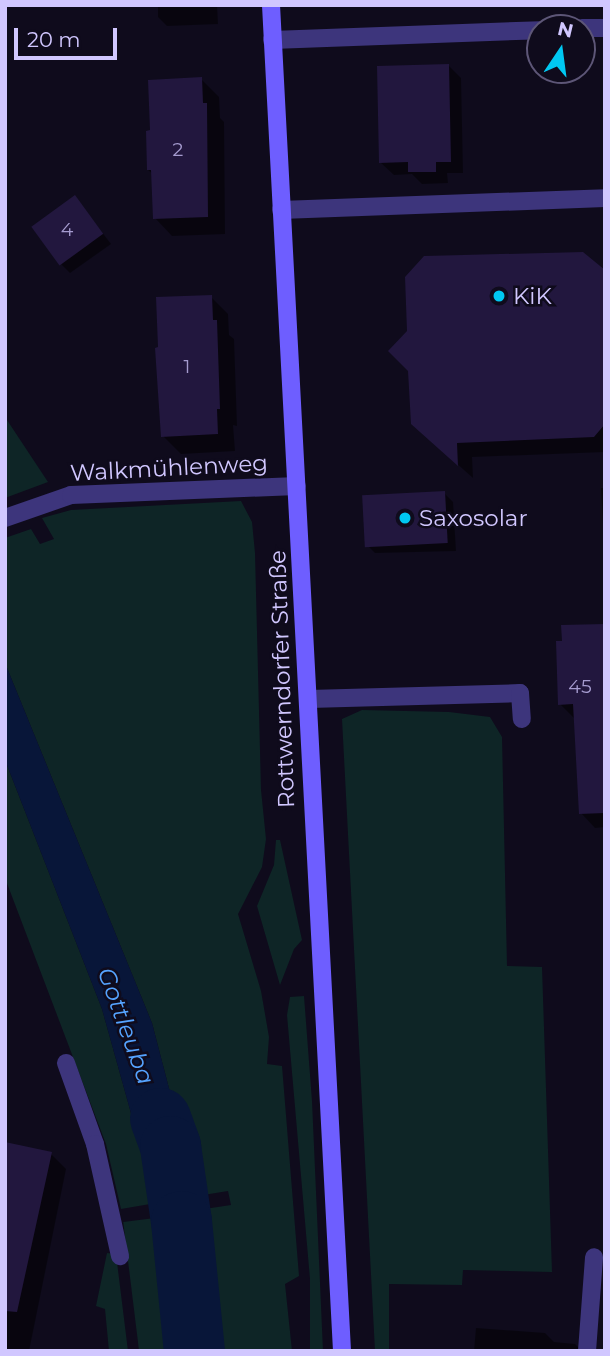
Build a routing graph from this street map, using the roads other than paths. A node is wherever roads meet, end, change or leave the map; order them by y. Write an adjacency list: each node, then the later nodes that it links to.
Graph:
1 (271, 5): 3 (main road, Rottwerndorfer Straße)
2 (526, 31): 3 (street)
3 (272, 40): 5 (main road, Rottwerndorfer Straße)
4 (605, 198): 5 (street)
5 (281, 210): 6 (main road, Rottwerndorfer Straße)
6 (297, 486): 7 (street, Walkmühlenweg); 8 (main road, Rottwerndorfer Straße)
7 (5, 518)
8 (310, 699): 9 (street); 13 (main road, Rottwerndorfer Straße)
9 (522, 719)
10 (66, 1063): 11 (street)
11 (120, 1256)
12 (594, 1257): 14 (street)
13 (342, 1351)
14 (587, 1351)

